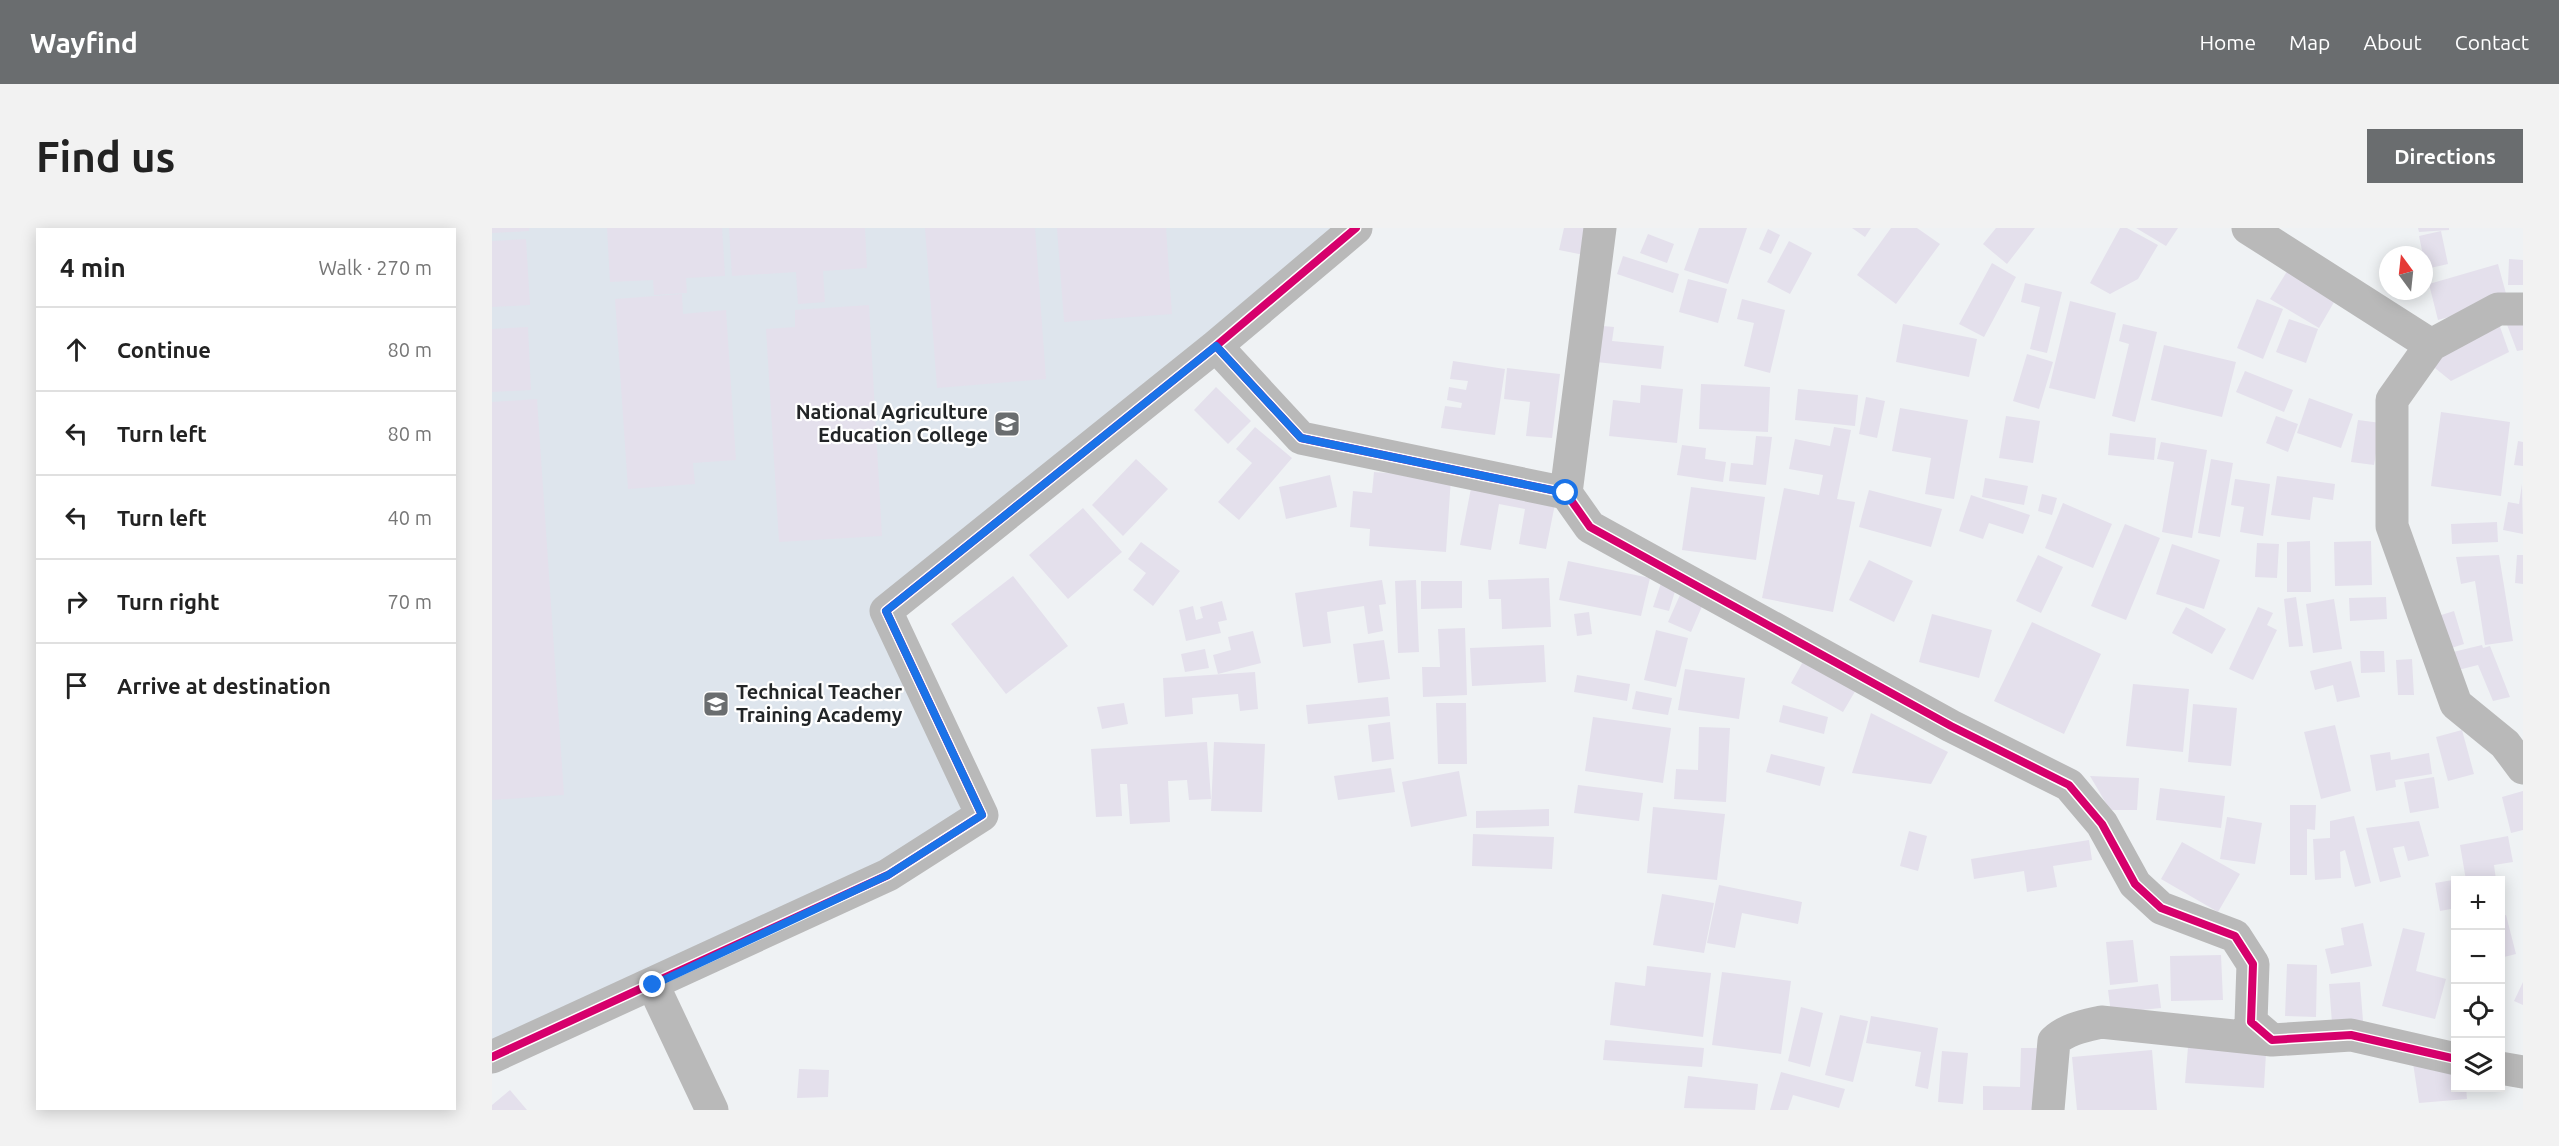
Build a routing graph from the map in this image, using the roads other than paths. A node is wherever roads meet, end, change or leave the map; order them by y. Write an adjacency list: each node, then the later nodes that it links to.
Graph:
1 (1356, 228): 6 (street)
2 (1600, 228): 7 (street)
3 (2248, 228): 5 (street)
4 (2523, 309): 5 (street)
5 (2431, 345): 8 (street)
6 (1216, 346): 7 (street); 9 (street)
7 (1566, 493): 10 (street)
8 (2523, 768)
9 (653, 985): 11 (street); 15 (street)
10 (2272, 1040): 12 (street); 16 (street)
11 (492, 1057)
12 (2451, 1058)
13 (2505, 1069): 14 (street)
14 (2523, 1072)
15 (712, 1110)
16 (2049, 1110)

